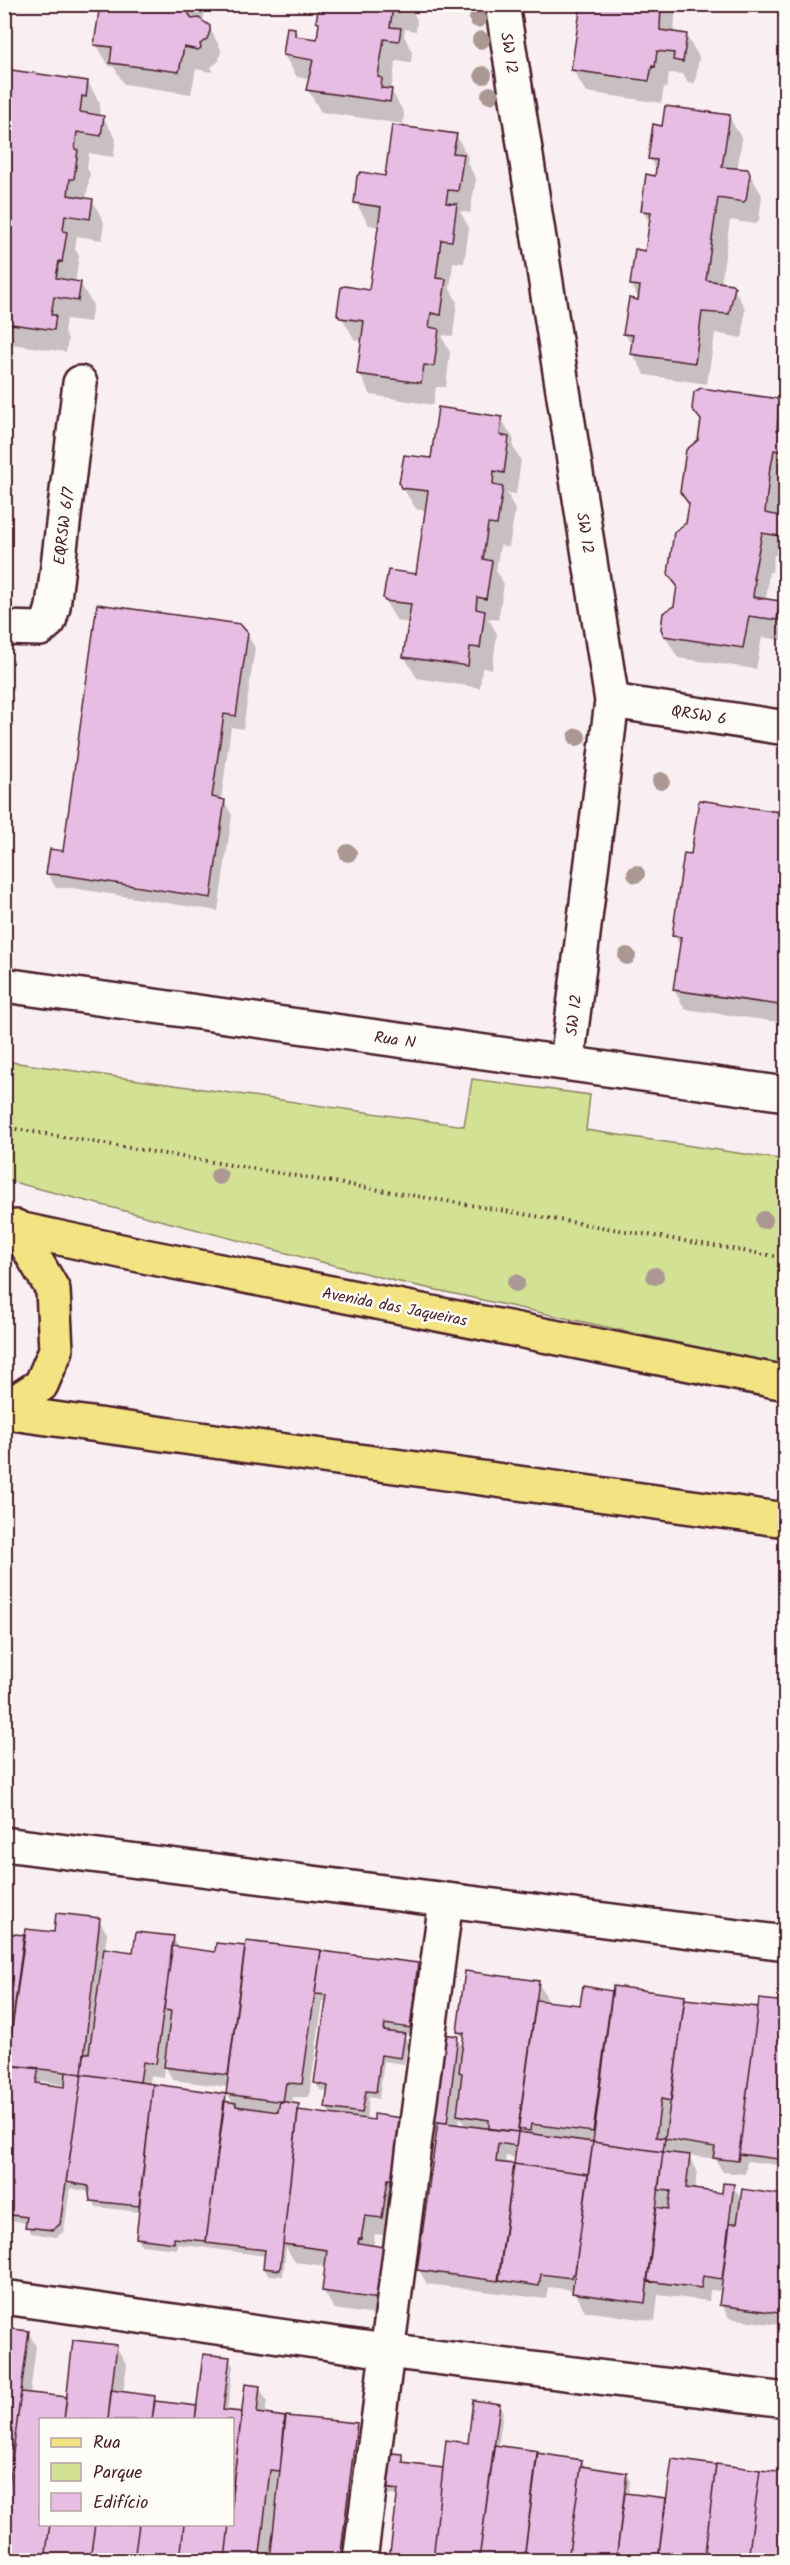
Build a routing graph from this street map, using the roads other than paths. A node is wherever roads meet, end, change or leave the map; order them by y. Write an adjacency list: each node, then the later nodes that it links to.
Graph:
1 (502, 4): 4 (street, SW 12)
2 (80, 383): 3 (street, EQRSW 6/7)
3 (4, 628)
4 (612, 701): 5 (street, QRSW 6); 7 (street, SW 12)
5 (786, 728)
6 (4, 985): 7 (street, Rua N)
7 (567, 1064): 8 (street, Rua N)
8 (786, 1094)
9 (10, 1226): 10 (main road, Avenida das Jaqueiras); 11 (main road)
10 (786, 1383)
11 (4, 1410): 12 (main road)
12 (786, 1520)
13 (4, 1844): 14 (street)
14 (446, 1900): 15 (street); 17 (street)
15 (786, 1943)
16 (4, 2296): 17 (street)
17 (386, 2351): 18 (street); 19 (street)
18 (786, 2400)
19 (360, 2560)

